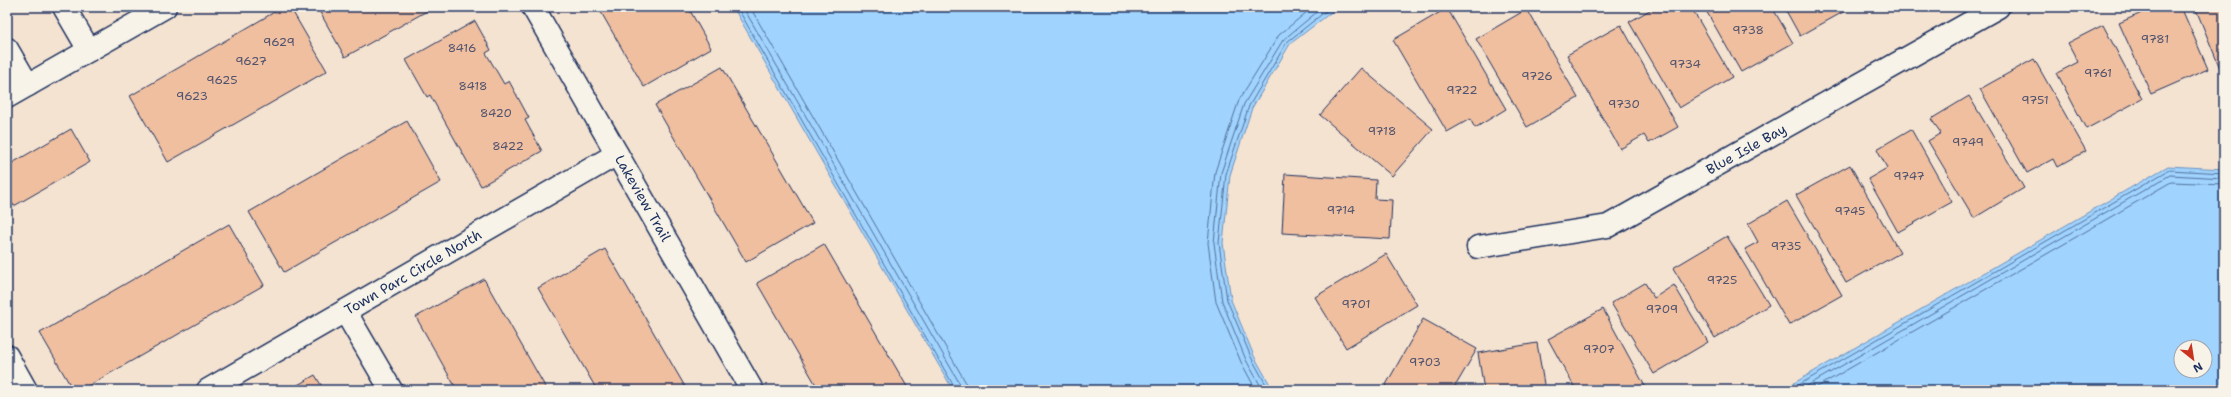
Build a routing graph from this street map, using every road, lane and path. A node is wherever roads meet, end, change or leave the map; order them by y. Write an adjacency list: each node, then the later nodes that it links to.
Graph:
1 (64, 7): 6 (street)
2 (165, 7): 6 (street)
3 (533, 7): 9 (street, Lakeview Trail)
4 (1998, 7): 10 (street, Blue Isle Bay)
5 (7, 49): 7 (street)
6 (89, 50): 7 (street)
7 (28, 85): 8 (street)
8 (7, 97)
9 (617, 154): 11 (street, Town Parc Circle North); 16 (street, Lakeview Trail)
10 (1478, 247)
11 (345, 311): 14 (street, Town Parc Circle North); 15 (street)
12 (7, 356): 13 (street)
13 (26, 390)
14 (208, 390)
15 (391, 390)
16 (752, 390)

